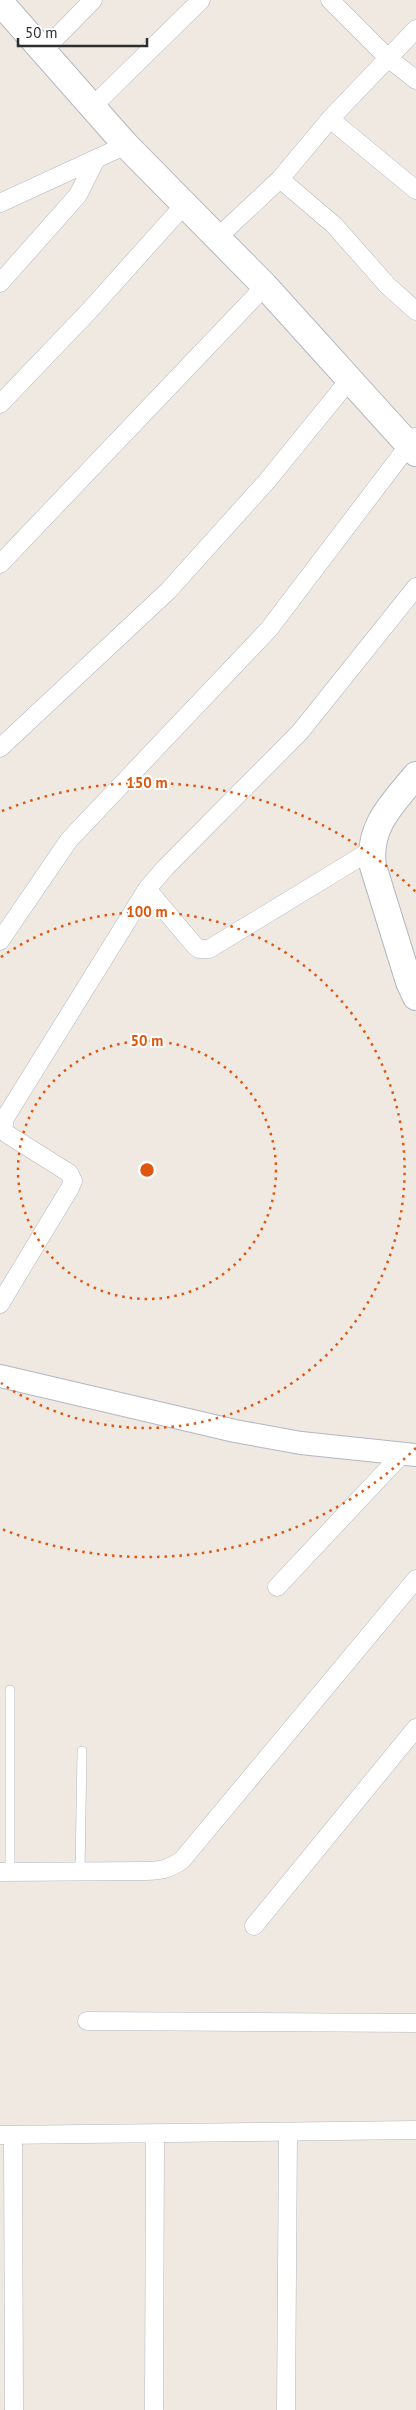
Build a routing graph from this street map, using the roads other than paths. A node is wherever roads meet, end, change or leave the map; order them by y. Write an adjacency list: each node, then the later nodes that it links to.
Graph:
1 (93, 0): 6 (street)
2 (201, 0): 9 (street)
3 (330, 0): 7 (street)
4 (0, 2): 6 (main road)
5 (416, 29): 7 (street)
6 (43, 51): 9 (main road)
7 (388, 58): 8 (street); 10 (street)
8 (416, 80)
9 (92, 107): 11 (main road)
10 (330, 119): 13 (street); 14 (street)
11 (126, 145): 12 (street); 16 (main road)
12 (96, 159): 15 (street); 18 (street)
13 (280, 179): 17 (street); 20 (street)
14 (416, 190)
15 (0, 203)
16 (185, 204): 17 (main road); 22 (street)
17 (218, 238): 19 (main road)
18 (0, 283)
19 (265, 286): 21 (main road); 24 (street)
20 (416, 311)
21 (350, 379): 23 (main road); 26 (street)
22 (0, 404)
23 (414, 444): 30 (street)
24 (0, 564)
25 (416, 587): 29 (street)
26 (0, 748)
27 (416, 775): 28 (main road)
28 (370, 850): 29 (street); 31 (main road)
29 (147, 889): 32 (street)
30 (0, 942)
31 (414, 985)
32 (0, 1304)
33 (0, 1376): 34 (street)
34 (409, 1455): 36 (street)
35 (416, 1579): 41 (street)
36 (277, 1587)
37 (10, 1690): 40 (lane)
38 (416, 1728): 42 (street)
39 (82, 1752): 41 (lane)
40 (5, 1872): 41 (street)
41 (80, 1872)
42 (254, 1926)
43 (87, 2021): 44 (street)
44 (416, 2023)
45 (416, 2130): 46 (street)
46 (288, 2132): 47 (street); 51 (street)
47 (155, 2133): 48 (street); 50 (street)
48 (6, 2135): 49 (street)
49 (14, 2410)
50 (154, 2410)
51 (286, 2410)

